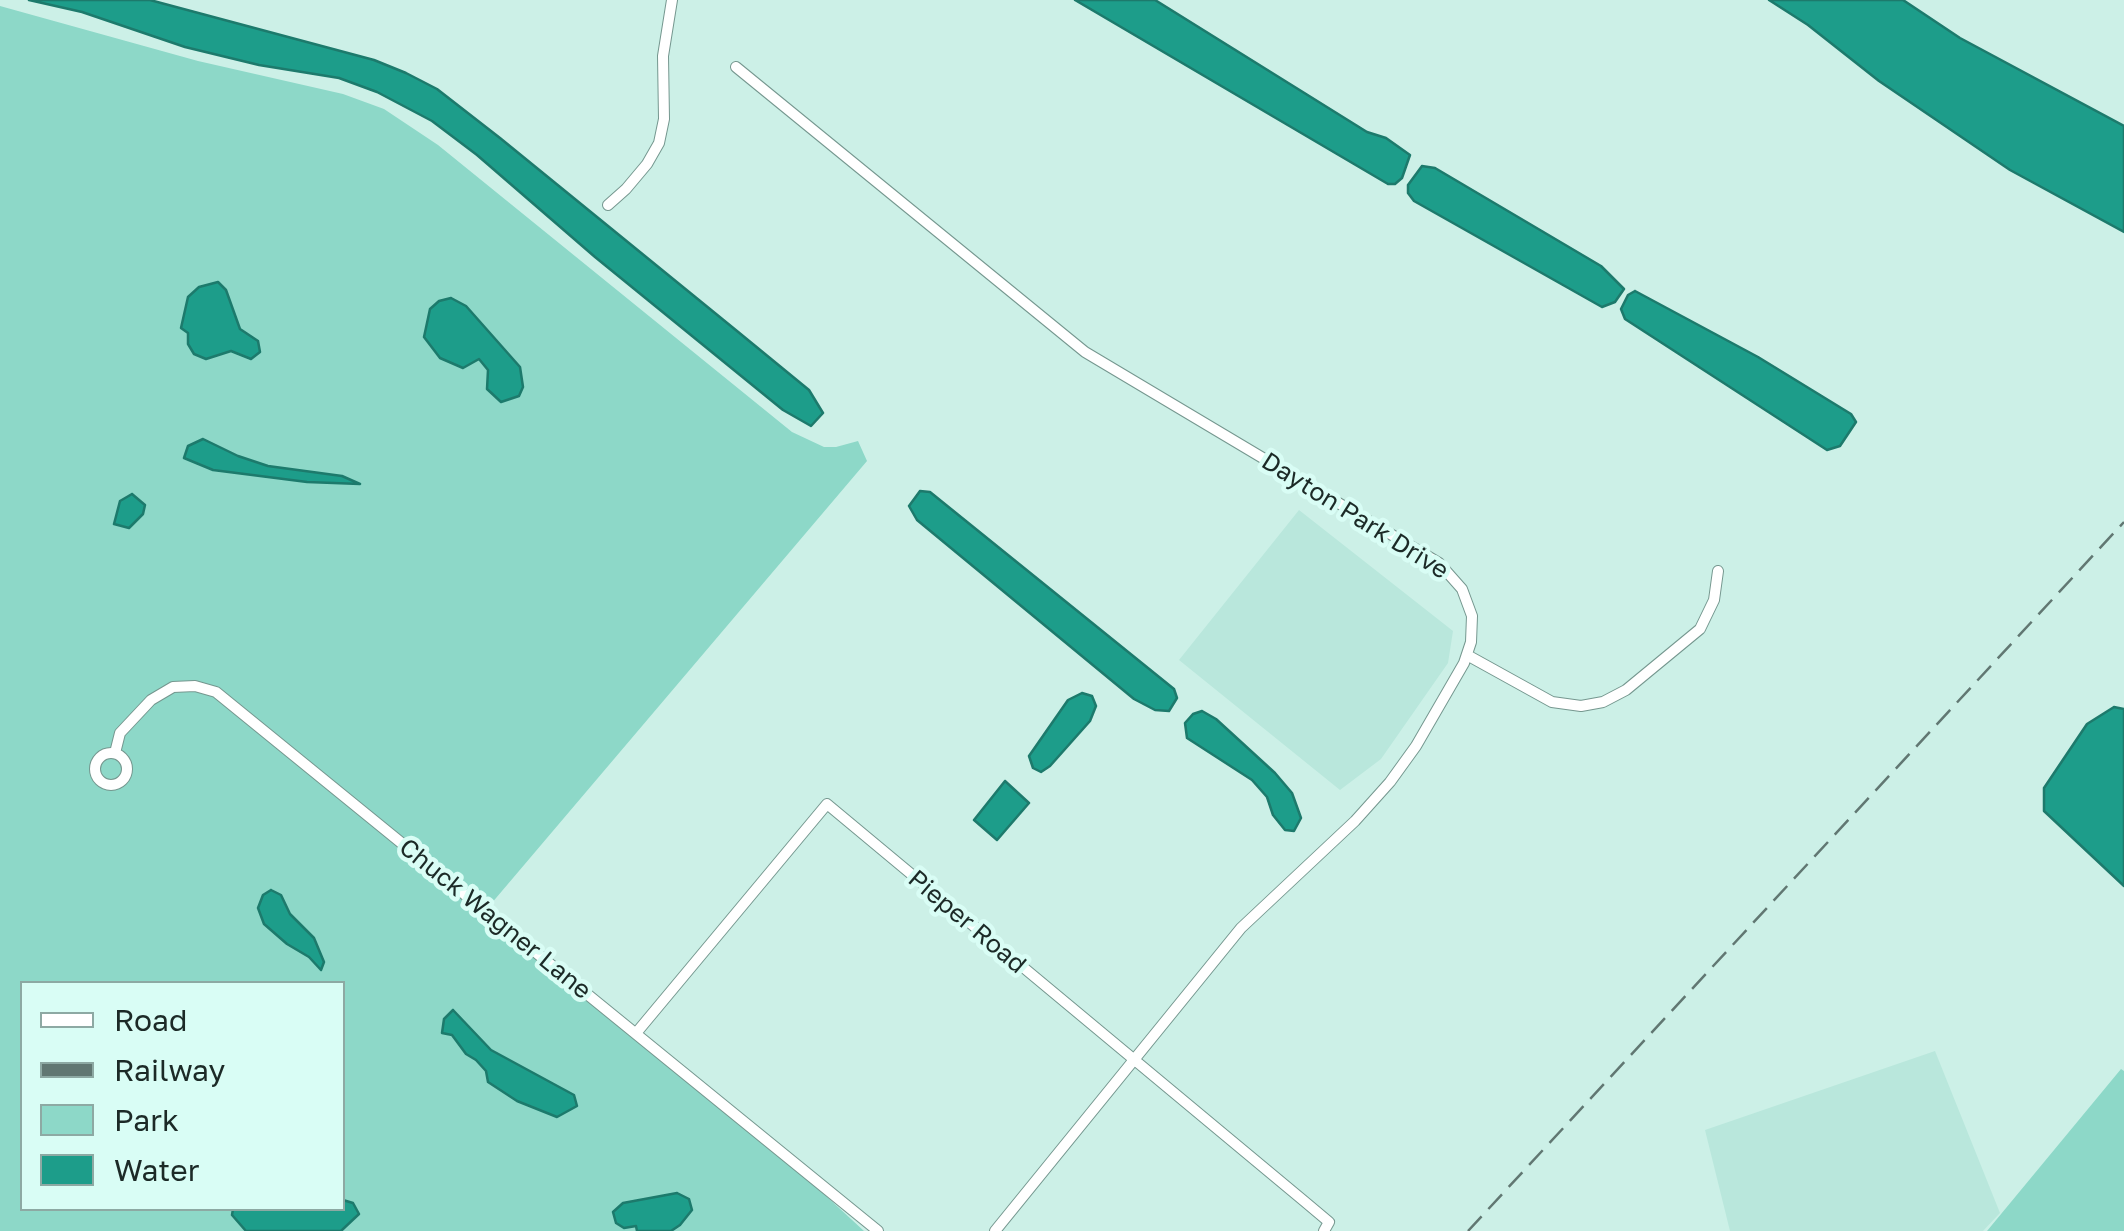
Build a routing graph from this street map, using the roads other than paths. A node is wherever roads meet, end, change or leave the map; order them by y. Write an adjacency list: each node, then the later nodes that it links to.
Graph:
1 (672, 0): 3 (street)
2 (736, 67): 5 (street, Dayton Park Drive)
3 (608, 205)
4 (1718, 572): 5 (street)
5 (1468, 655): 8 (street, Dayton Park Drive)
6 (115, 753): 7 (street, Chuck Wagner Lane)
7 (637, 1032): 8 (street, Pieper Road); 9 (street, Chuck Wagner Lane)
8 (1133, 1059): 10 (street, Dayton Park Drive); 11 (street, Pieper Road)
9 (878, 1231)
10 (995, 1231)
11 (1324, 1231)

